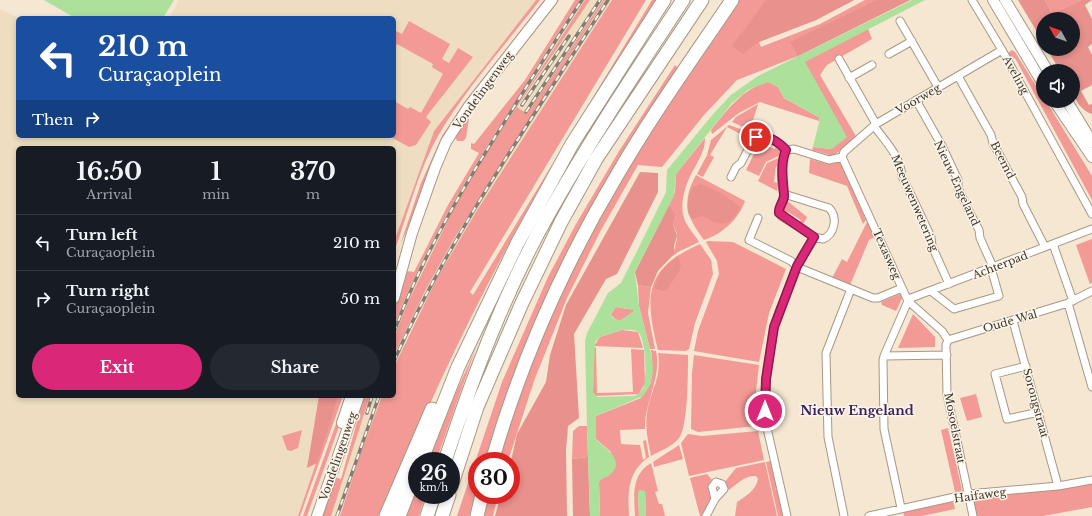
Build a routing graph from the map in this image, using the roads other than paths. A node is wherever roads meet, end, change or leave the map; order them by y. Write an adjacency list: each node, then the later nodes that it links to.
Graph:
1 (552, 0): 33 (street, Vondelingenweg)
2 (664, 0): 50 (highway)
3 (683, 0): 47 (highway)
4 (702, 0): 64 (highway)
5 (732, 0): 63 (highway)
6 (972, 0): 11 (street, Aveling)
7 (993, 0): 16 (street, Aveling)
8 (1005, 0): 14 (street)
9 (900, 21): 10 (street)
10 (912, 41): 12 (street); 19 (street)
11 (1002, 50): 17 (street, Voorweg); 30 (street, Aveling)
12 (890, 54)
13 (839, 59): 18 (street, Meeuwenwetering)
14 (1044, 64)
15 (872, 65): 18 (street)
16 (1036, 72)
17 (958, 76): 19 (street, Voorweg); 36 (street, Beemd)
18 (849, 78): 23 (street, Meeuwenwetering)
19 (938, 87): 20 (street, Voorweg)
20 (916, 100): 23 (street, Voorweg); 38 (street, Nieuw Engeland)
21 (1059, 108): 27 (street)
22 (1071, 108): 24 (street)
23 (875, 125): 26 (street, Voorweg); 40 (street, Meeuwenwetering)
24 (1092, 142)
25 (786, 150): 26 (street); 28 (street); 29 (street)
26 (842, 157): 42 (street, Texasweg)
27 (1092, 157)
28 (731, 177)
29 (784, 194): 34 (street); 34 (street)
30 (1092, 214)
31 (758, 218): 37 (street)
32 (1092, 229): 35 (street, Achterpad)
33 (412, 233): 39 (street, Vondelingenweg); 43 (street, Vondelingenweg)
34 (814, 237): 37 (street)
35 (1053, 244): 36 (street, Achterpad); 49 (street)
36 (1045, 247): 38 (street, Achterpad)
37 (797, 266): 41 (street); 80 (street)
38 (992, 268): 40 (street, Achterpad); 44 (street, Nieuw Engeland)
39 (396, 271)
40 (949, 284): 44 (street, Achterpad)
41 (851, 288): 42 (street); 81 (street)
42 (902, 288): 48 (street, Texasweg)
43 (396, 291)
44 (931, 291): 48 (street, Achterpad)
45 (1092, 291): 49 (street, Oude Wal)
46 (1092, 296): 49 (street, Oude Wal)
47 (506, 297): 61 (highway); 62 (highway)
48 (908, 301): 52 (street, Texasweg); 54 (street)
49 (1070, 302): 51 (street, Oude Wal); 56 (street)
50 (487, 306): 60 (highway); 75 (highway)
51 (1014, 321): 52 (street, Oude Wal); 55 (street, Sorongstraat)
52 (948, 340): 53 (street, Mosoelstraat)
53 (947, 355): 54 (street); 68 (street, Mosoelstraat)
54 (884, 356): 72 (street)
55 (1026, 366): 59 (street, Sorongstraat); 59 (street)
56 (1092, 387)
57 (350, 398): 73 (street, Vondelingenweg)
58 (358, 398): 74 (street, Vondelingenweg)
59 (1039, 412): 66 (street, Sorongstraat)
60 (424, 452)
61 (425, 452)
62 (448, 452)
63 (495, 452)
64 (460, 461)
65 (1092, 480): 66 (street, Haifaweg)
66 (1058, 486): 68 (street, Haifaweg)
67 (408, 493): 76 (highway)
68 (968, 494): 72 (street, Haifaweg); 83 (street, Mosoelstraat)
69 (715, 499): 79 (street)
70 (431, 504): 77 (highway)
71 (480, 504): 78 (highway)
72 (901, 508): 82 (street, Haifaweg)
73 (309, 516)
74 (316, 516)
75 (386, 516)
76 (399, 516)
77 (427, 516)
78 (477, 516)
79 (706, 516)
80 (787, 516)
81 (844, 516)
82 (869, 516)
83 (972, 516)

